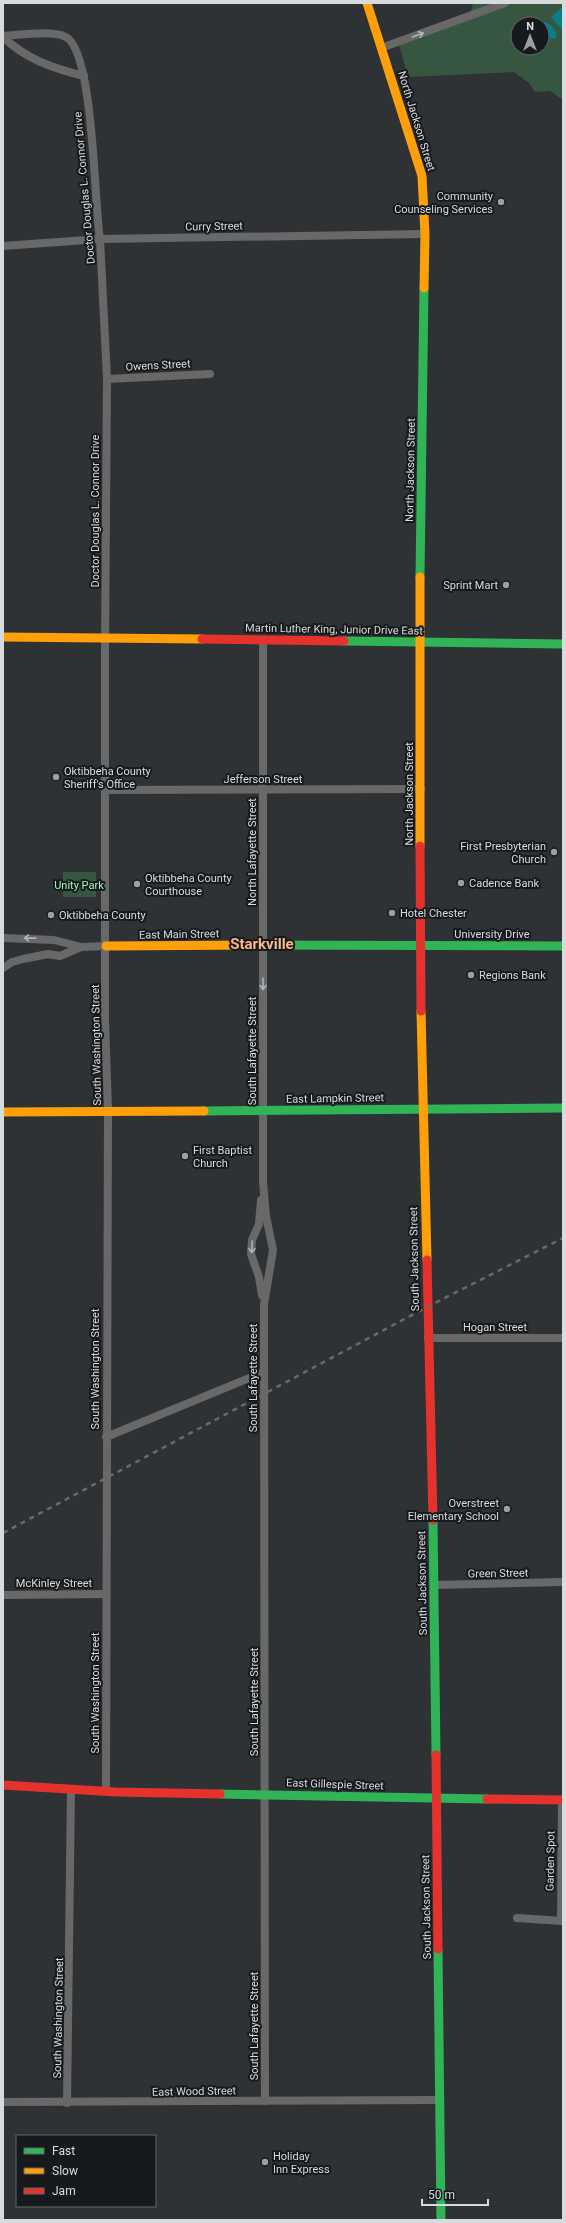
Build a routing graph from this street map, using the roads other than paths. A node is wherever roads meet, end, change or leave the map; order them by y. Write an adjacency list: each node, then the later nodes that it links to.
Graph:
1 (367, 3): 4 (main road, North Jackson Street)
2 (505, 3): 4 (street, one-way to 2)
3 (3, 36): 5 (street, Doctor Douglas L. Connor Drive); 5 (street, Doctor Douglas L. Connor Drive)
4 (381, 48): 6 (main road, North Jackson Street)
5 (84, 76): 7 (street, Doctor Douglas L. Connor Drive)
6 (425, 234): 7 (street, Curry Street); 14 (main road, North Jackson Street)
7 (100, 239): 8 (street, Curry Street); 10 (street, Doctor Douglas L. Connor Drive)
8 (3, 246)
9 (210, 374): 10 (street, Owens Street)
10 (107, 379): 12 (street, Doctor Douglas L. Connor Drive)
11 (3, 637): 12 (main road, Martin Luther King, Junior Drive East)
12 (105, 638): 13 (main road, Martin Luther King, Junior Drive East); 17 (street, Doctor Douglas L. Connor Drive)
13 (263, 640): 14 (main road, Martin Luther King, Junior Drive East); 18 (street, North Lafayette Street)
14 (419, 642): 15 (main road, Martin Luther King, Junior Drive East); 16 (main road, North Jackson Street)
15 (563, 644)
16 (421, 789): 18 (street, Jefferson Street); 23 (main road, North Jackson Street)
17 (106, 790): 18 (street, Jefferson Street); 22 (street, Doctor Douglas L. Connor Drive)
18 (263, 790): 21 (street, North Lafayette Street)
19 (3, 938): 20 (street, one-way to 19)
20 (49, 941): 25 (street); 26 (street)
21 (263, 945): 22 (main road, East Main Street); 23 (main road, East Main Street); 32 (street, South Lafayette Street, one-way to 32)
22 (106, 946): 25 (street); 30 (street, South Washington Street)
23 (420, 946): 24 (main road, University Drive); 29 (main road, South Jackson Street)
24 (563, 946)
25 (81, 947): 26 (street)
26 (48, 954): 27 (street)
27 (3, 968)
28 (563, 1108): 29 (main road, East Lampkin Street)
29 (422, 1109): 32 (main road, East Lampkin Street); 39 (main road, South Jackson Street)
30 (108, 1111): 31 (main road, East Lampkin Street); 32 (main road, East Lampkin Street); 42 (street, South Washington Street)
31 (3, 1112)
32 (263, 1115): 33 (street, South Lafayette Street)
33 (263, 1182): 34 (street, South Lafayette Street); 35 (street, South Lafayette Street)
34 (255, 1231): 35 (street); 36 (street, South Lafayette Street, one-way to 36)
35 (269, 1231): 37 (street, South Lafayette Street)
36 (258, 1272): 37 (street); 38 (street, South Lafayette Street)
37 (268, 1272): 38 (street, South Lafayette Street)
38 (264, 1304): 41 (street, South Lafayette Street)
39 (428, 1338): 40 (street, Hogan Street); 44 (main road, South Jackson Street)
40 (563, 1338)
41 (264, 1372): 42 (street); 50 (street, South Lafayette Street)
42 (106, 1437): 45 (street, South Washington Street)
43 (563, 1582): 44 (street, Green Street)
44 (434, 1585): 51 (main road, South Jackson Street)
45 (106, 1594): 46 (street, McKinley Street); 49 (street, South Washington Street)
46 (3, 1595)
47 (3, 1785): 48 (main road, East Gillespie Street)
48 (71, 1789): 49 (main road, East Gillespie Street); 58 (street, South Washington Street)
49 (106, 1791): 50 (main road, East Gillespie Street)
50 (266, 1794): 51 (main road, East Gillespie Street); 56 (street, South Lafayette Street)
51 (437, 1798): 52 (main road, East Gillespie Street); 55 (main road, South Jackson Street)
52 (563, 1800): 54 (street, Garden Spot)
53 (517, 1918): 54 (street, Garden Spot)
54 (562, 1921)
55 (440, 2100): 56 (street, East Wood Street); 59 (main road, South Jackson Street)
56 (265, 2101): 58 (street, East Wood Street)
57 (3, 2102): 58 (street, East Wood Street)
58 (68, 2103)
59 (441, 2220)

